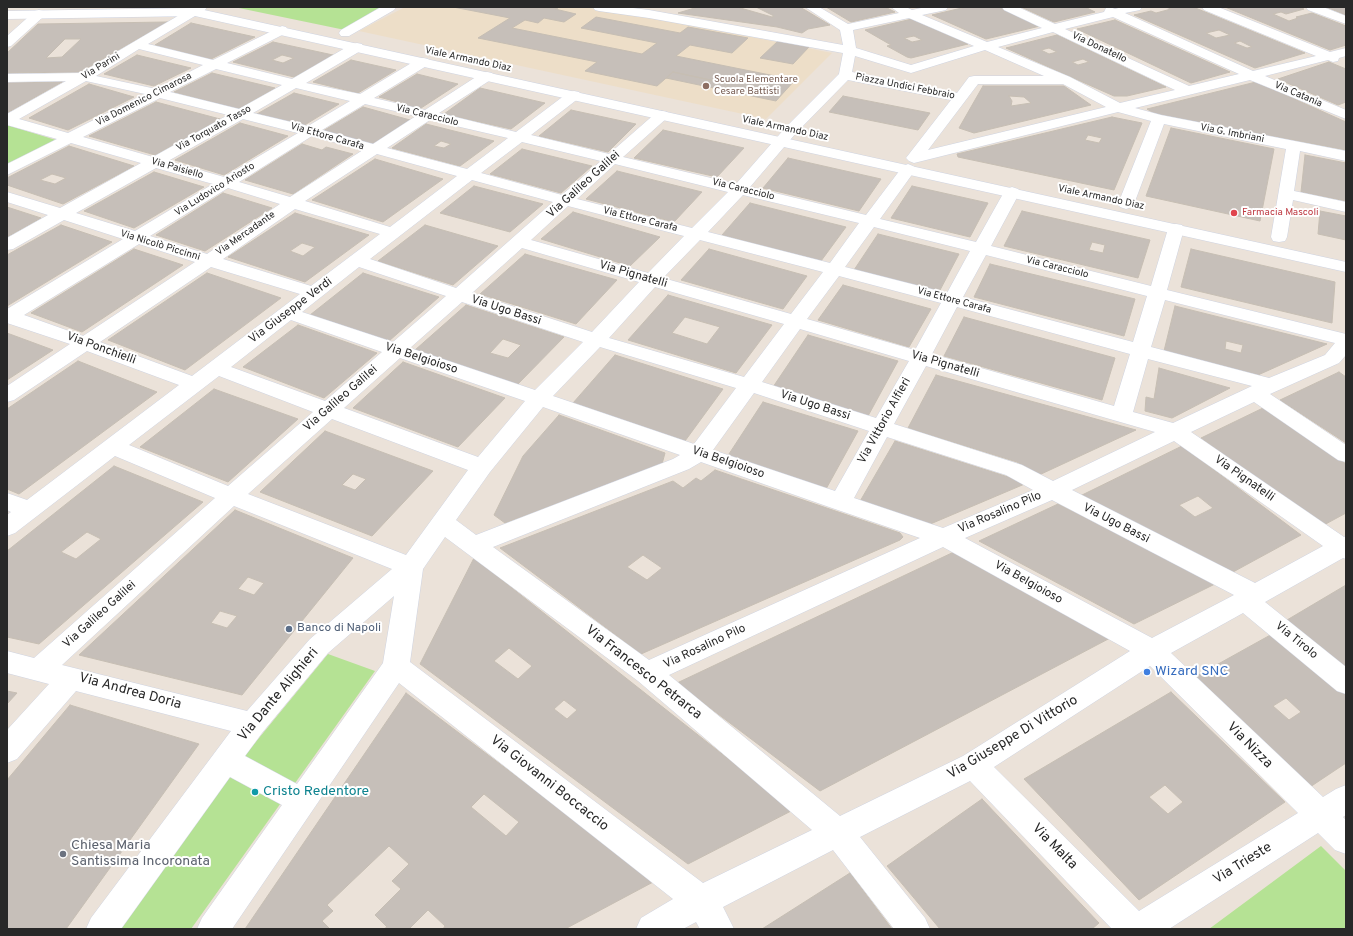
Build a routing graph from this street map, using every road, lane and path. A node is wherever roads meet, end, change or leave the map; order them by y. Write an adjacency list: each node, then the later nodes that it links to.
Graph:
1 (224, 7): 23 (street, Viale Armando Diaz)
2 (390, 7): 23 (street)
3 (599, 7): 16 (street)
4 (675, 7): 16 (street)
5 (811, 7): 20 (street)
6 (897, 7): 17 (street)
7 (942, 7): 17 (street)
8 (1008, 7): 21 (street, Via Donatello)
9 (1102, 7): 14 (street, Via Catania)
10 (1136, 7): 14 (street, Piazza Undici Febbraio)
11 (1208, 7): 30 (street)
12 (1312, 7): 19 (street)
13 (198, 10): 15 (street); 22 (street); 25 (street, Via Parini)
14 (1115, 13): 21 (street, Piazza Undici Febbraio); 35 (street, Via Catania)
15 (39, 14): 18 (street); 24 (street)
16 (649, 14): 28 (street)
17 (910, 14): 20 (street); 26 (street)
18 (7, 15)
19 (1346, 20)
20 (846, 28): 28 (street)
21 (1055, 28): 26 (street, Piazza Undici Febbraio); 41 (street, Via Donatello)
22 (282, 30): 27 (street); 33 (street, Via Domenico Cimarosa)
23 (345, 33): 54 (street, Viale Armando Diaz)
24 (7, 43)
25 (138, 45): 33 (street, Via Caracciolo); 37 (street, Via Parini)
26 (986, 46): 28 (street, Piazza Undici Febbraio); 39 (street)
27 (356, 47): 31 (street); 40 (street, Via Torquato Tasso)
28 (850, 50): 34 (street, Piazza Undici Febbraio)
29 (1346, 52): 30 (street)
30 (1329, 56): 32 (street); 35 (street)
31 (423, 62): 36 (street); 45 (street, Via Ludovico Ariosto)
32 (1346, 63)
33 (214, 65): 40 (street, Via Caracciolo); 42 (street, Via Domenico Cimarosa)
34 (845, 75): 44 (street, Piazza Undici Febbraio); 54 (street)
35 (1251, 75): 41 (street); 49 (street, Via Catania)
36 (487, 76): 43 (street); 50 (street, Via Mercadante)
37 (84, 77): 38 (street, Via Ettore Carafa); 42 (street, Via Ettore Carafa); 52 (street, Via Parini)
38 (7, 78)
39 (1065, 80): 44 (street, Piazza Undici Febbraio); 46 (street, Via G. Imbriani)
40 (294, 84): 45 (street, Via Caracciolo); 47 (street, Via Torquato Tasso)
41 (1188, 91): 46 (street)
42 (157, 93): 47 (street, Via Ettore Carafa); 55 (street, Via Domenico Cimarosa)
43 (574, 95): 48 (street); 56 (street, Via Giuseppe Verdi)
44 (960, 98): 62 (street)
45 (362, 99): 50 (street, Via Caracciolo); 53 (street, Via Ludovico Ariosto)
46 (1118, 108): 51 (street, Via G. Imbriani); 62 (street)
47 (241, 114): 53 (street, Via Ettore Carafa); 61 (street, Via Torquato Tasso)
48 (662, 115): 54 (street); 60 (street, Via Galileo Galilei)
49 (1346, 115)
50 (425, 116): 56 (street, Via Caracciolo); 58 (street, Via Mercadante)
51 (1159, 119): 57 (street, Via G. Imbriani); 74 (street)
52 (7, 120): 55 (street, Via Paisiello)
53 (309, 131): 58 (street, Via Ettore Carafa); 65 (street, Via Ludovico Ariosto)
54 (787, 136): 62 (street); 67 (street)
55 (70, 138): 61 (street, Via Paisiello); 63 (street, Via Domenico Cimarosa)
56 (519, 138): 60 (street, Via Caracciolo); 64 (street, Via Giuseppe Verdi)
57 (1294, 146): 59 (street, Via G. Imbriani); 69 (street)
58 (374, 150): 64 (street, Via Ettore Carafa); 73 (street, Via Mercadante)
59 (1346, 156)
60 (613, 159): 67 (street, Via Caracciolo); 72 (street, Via Galileo Galilei)
61 (154, 163): 65 (street, Via Paisiello); 77 (street, Via Torquato Tasso)
62 (911, 164): 66 (street, Viale Armando Diaz); 68 (street); 78 (street)
63 (7, 170)
64 (469, 175): 72 (street, Via Ettore Carafa); 80 (street, Via Giuseppe Verdi)
65 (227, 183): 73 (street, Via Paisiello); 83 (street, Via Ludovico Ariosto)
66 (1043, 186)
67 (740, 189): 78 (street, Via Caracciolo); 81 (street)
68 (1012, 192): 79 (street); 86 (street, Via Vittorio Alfieri)
69 (1286, 194): 76 (street); 82 (street)
70 (7, 197): 77 (street, Via Nicolò Piccinni)
71 (1111, 200): 74 (street, Viale Armando Diaz)
72 (566, 201): 81 (street, Via Ettore Carafa); 84 (street, Via Galileo Galilei)
73 (292, 203): 80 (street, Via Paisiello); 87 (street, Via Mercadante)
74 (1126, 204): 75 (street, Viale Armando Diaz)
75 (1141, 207)
76 (1346, 207)
77 (62, 214): 83 (street, Via Nicolò Piccinni); 85 (street, Via Torquato Tasso)
78 (870, 221): 86 (street, Via Caracciolo); 90 (street)
79 (1176, 229): 89 (street); 92 (street)
80 (393, 233): 88 (street, Via Giuseppe Verdi)
81 (696, 235): 90 (street, Via Ettore Carafa); 91 (street)
82 (1279, 237)
83 (136, 238): 87 (street, Via Nicolò Piccinni); 97 (street, Via Ludovico Ariosto)
84 (519, 242): 91 (street, Via Pignatelli); 94 (street, Via Galileo Galilei)
85 (7, 245)
86 (980, 249): 92 (street, Via Caracciolo); 95 (street, Via Vittorio Alfieri)
87 (208, 261): 93 (street, Via Nicolò Piccinni); 101 (street, Via Mercadante)
88 (357, 261): 93 (street, Via Giuseppe Verdi); 94 (street, Via Ugo Bassi)
89 (1346, 267)
90 (834, 270): 95 (street, Via Ettore Carafa); 98 (street)
91 (651, 280): 98 (street, Via Pignatelli); 99 (street)
92 (1158, 292): 100 (street, Via Caracciolo); 102 (street)
93 (314, 293): 96 (street, Via Giuseppe Verdi)
94 (458, 296): 99 (street, Via Ugo Bassi); 103 (street, Via Galileo Galilei)
95 (952, 301): 102 (street, Via Ettore Carafa); 105 (street, Via Vittorio Alfieri)
96 (288, 313): 103 (street, Via Belgioioso); 106 (street, Via Giuseppe Verdi)
97 (8, 316): 101 (street, Via Ponchielli)
98 (795, 322): 105 (street, Via Pignatelli); 108 (street)
99 (596, 340): 108 (street, Via Ugo Bassi); 111 (street)
100 (1346, 340)
101 (85, 343): 107 (street, Via Ponchielli); 110 (street, Via Mercadante)
102 (1141, 350): 109 (street, Via Ettore Carafa); 113 (street)
103 (396, 351): 111 (street, Via Belgioioso); 112 (street, Via Galileo Galilei)
104 (1341, 356): 109 (street, Via Rosalino Pilo)
105 (920, 358): 113 (street, Via Pignatelli); 114 (street, Via Vittorio Alfieri)
106 (216, 368): 107 (street, Via Giuseppe Verdi); 112 (street)
107 (194, 384): 116 (street, Via Giuseppe Verdi)
108 (749, 385): 114 (street, Via Ugo Bassi); 117 (street)
109 (1263, 389): 115 (street, Via Rosalino Pilo); 118 (street, Via Ettore Carafa)
110 (7, 395)
111 (539, 398): 117 (street, Via Belgioioso); 119 (street)
112 (328, 410): 119 (street); 121 (street, Via Galileo Galilei)
113 (1122, 415): 115 (street, Via Pignatelli)
114 (881, 428): 120 (street, Via Ugo Bassi); 123 (street, Via Vittorio Alfieri)
115 (1175, 431): 120 (street, Via Rosalino Pilo); 129 (street, Via Pignatelli)
116 (113, 447): 121 (street); 124 (street, Via Giuseppe Verdi)
117 (699, 453): 123 (street, Via Belgioioso); 128 (street)
118 (1346, 455)
119 (482, 467): 125 (street)
120 (1052, 491): 127 (street, Via Rosalino Pilo); 131 (street, Via Ugo Bassi)
121 (231, 496): 130 (street); 135 (street, Via Galileo Galilei)
122 (7, 501): 124 (street)
123 (840, 502): 127 (street, Via Belgioioso)
124 (29, 510): 126 (street, Via Giuseppe Verdi)
125 (442, 522): 128 (street, Via Francesco Petrarca); 130 (street)
126 (7, 527)
127 (944, 537): 132 (street, Via Belgioioso); 136 (street, Via Rosalino Pilo)
128 (475, 545): 136 (street, Via Francesco Petrarca)
129 (1345, 547): 131 (street, Via Giuseppe Di Vittorio)
130 (411, 567): 134 (street); 139 (street, Via Dante Alighieri)
131 (1251, 597): 132 (street, Via Giuseppe Di Vittorio); 138 (street, Via Tirolo)
132 (1152, 651): 141 (street, Via Giuseppe Di Vittorio); 145 (street, Via Nizza)
133 (7, 662): 135 (street, Via Andrea Doria)
134 (396, 666): 148 (street, Via Giovanni Boccaccio); 150 (street)
135 (40, 669): 137 (street, Via Andrea Doria)
136 (647, 673): 146 (street, Via Francesco Petrarca)
137 (71, 677): 139 (street, Via Andrea Doria); 140 (street)
138 (1346, 683)
139 (252, 724): 149 (street, Via Dante Alighieri)
140 (7, 750)
141 (974, 765): 146 (street, Via Giuseppe Di Vittorio); 154 (street, Via Malta)
142 (236, 766): 143 (street)
143 (288, 794)
144 (1346, 798): 145 (street, Via Trieste)
145 (1320, 816): 147 (street, Via Nizza); 155 (street, Via Trieste)
146 (838, 833): 148 (street, Via Giuseppe Di Vittorio); 153 (street, Via Francesco Petrarca)
147 (1346, 840)
148 (701, 901): 151 (street, Via Giuseppe Di Vittorio); 152 (street)
149 (102, 929)
150 (213, 929)
151 (652, 929)
152 (718, 929)
153 (914, 929)
154 (1134, 929)
155 (1140, 929)

